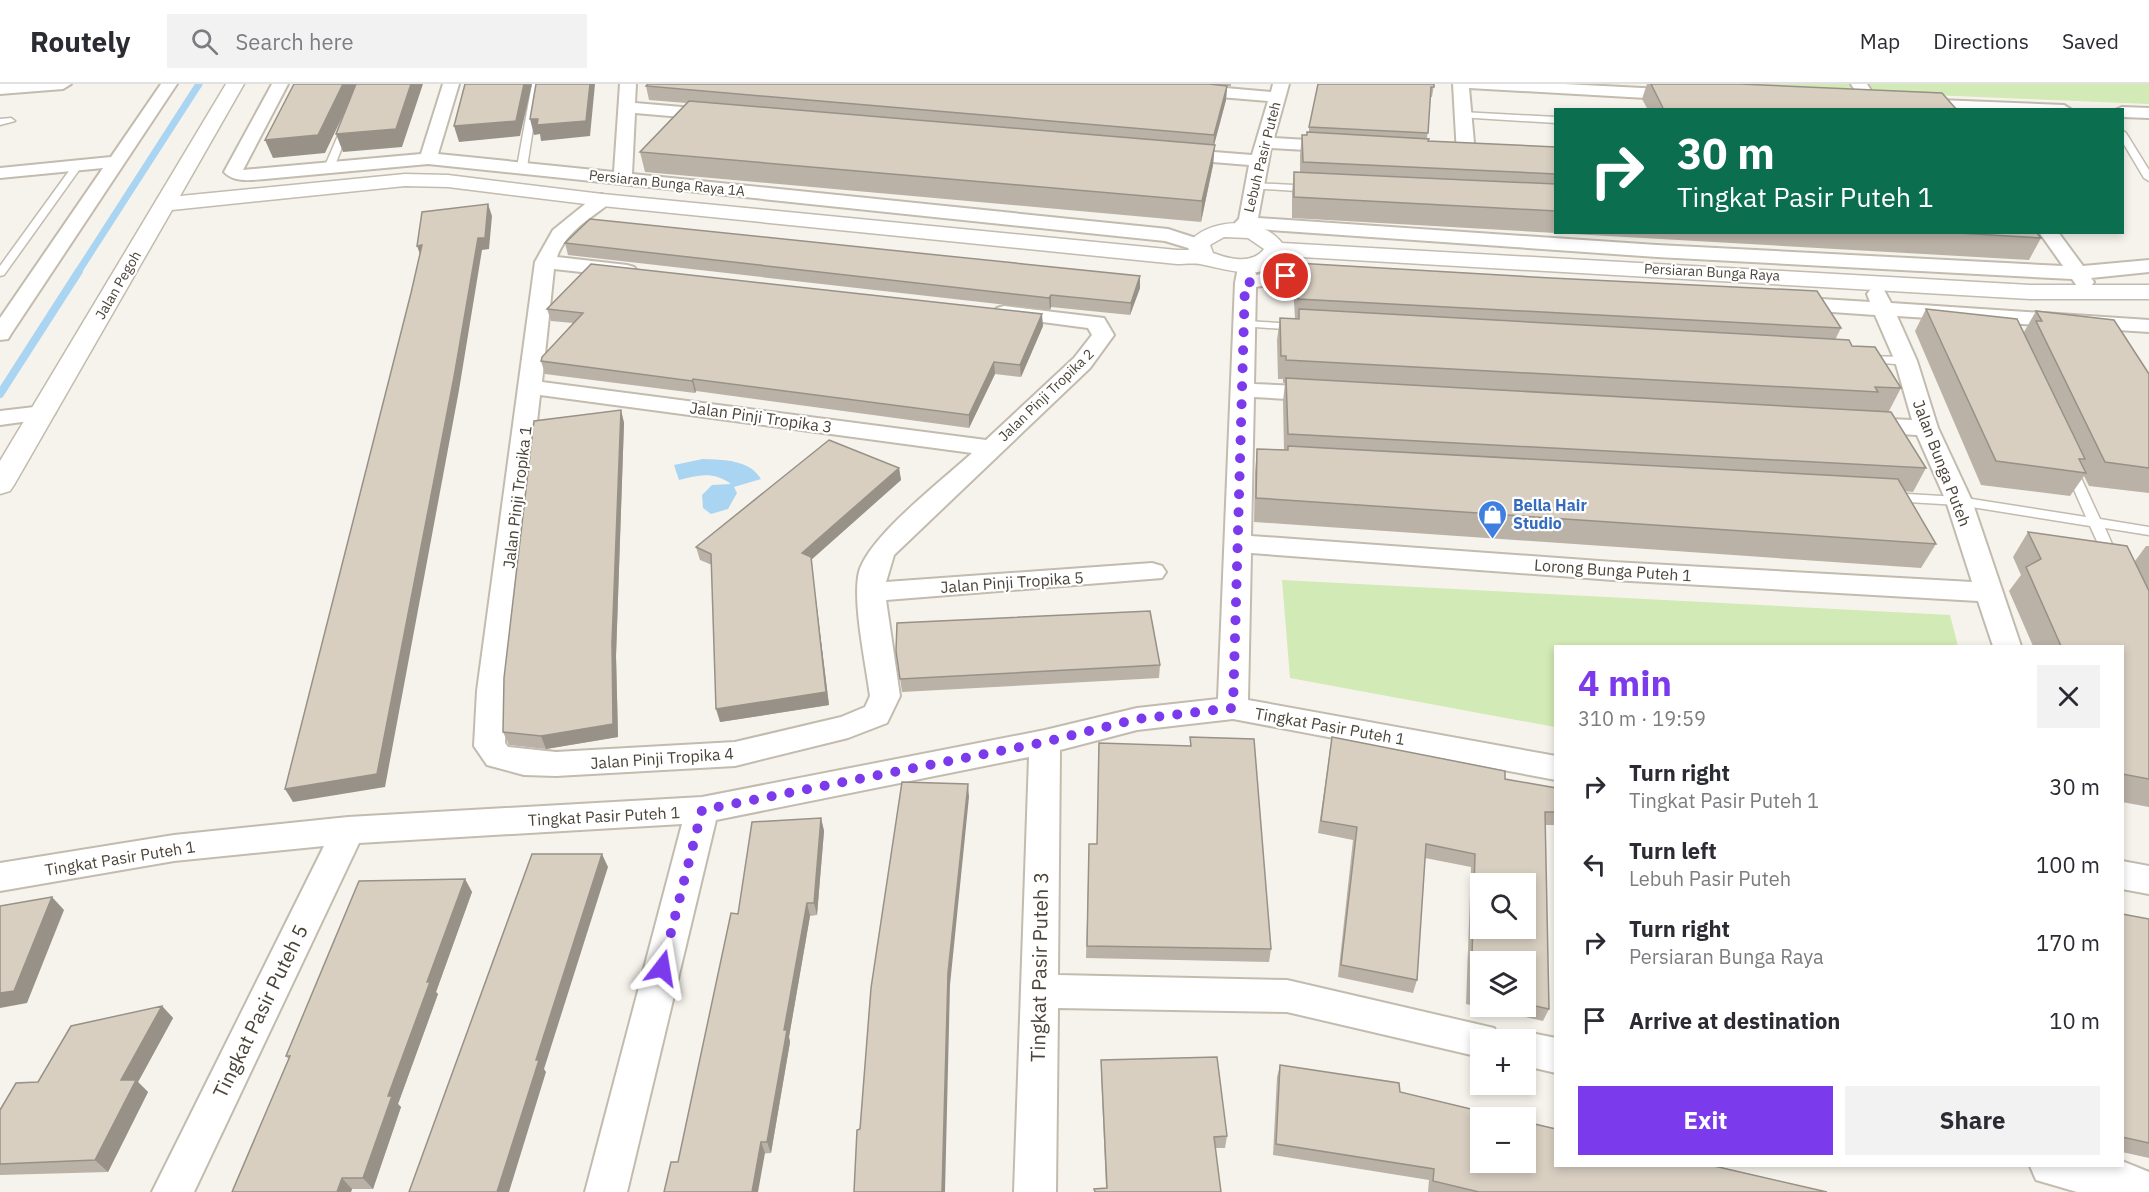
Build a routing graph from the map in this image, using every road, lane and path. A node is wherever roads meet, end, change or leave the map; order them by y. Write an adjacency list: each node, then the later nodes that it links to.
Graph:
1 (63, 84): 12 (street)
2 (169, 84): 36 (street)
3 (235, 84): 41 (street, Jalan Pegoh)
4 (280, 84): 39 (street, Persiaran Bunga Raya 1A)
5 (451, 84): 34 (street)
6 (536, 84): 38 (lane)
7 (628, 84): 18 (street)
8 (1123, 84): 13 (street)
9 (1461, 84): 23 (street)
10 (1473, 84): 14 (street)
11 (1859, 84): 17 (street)
12 (0, 89)
13 (1279, 91): 30 (street, Lebuh Pasir Puteh)
14 (1624, 92): 15 (street); 19 (street)
15 (1695, 95)
16 (1847, 102): 17 (street)
17 (1882, 103): 20 (street)
18 (627, 107): 25 (street); 42 (street)
19 (1627, 108)
20 (1989, 108)
21 (2124, 112): 22 (street)
22 (2149, 112)
23 (1462, 115): 26 (lane); 33 (street)
24 (350, 116): 39 (lane)
25 (734, 116)
26 (1554, 120)
27 (11, 121): 28 (lane)
28 (0, 122)
29 (2124, 136): 43 (lane)
30 (1266, 143): 31 (street); 35 (street, Lebuh Pasir Puteh)
31 (1360, 148)
32 (1163, 153): 35 (street)
33 (1488, 156)
34 (428, 159): 38 (street, Persiaran Bunga Raya 1A); 39 (street, Persiaran Bunga Raya 1A)
35 (1258, 161): 44 (street, Lebuh Pasir Puteh)
36 (115, 162): 37 (street); 65 (street)
37 (77, 166): 40 (street); 57 (lane)
38 (522, 167): 42 (street, Persiaran Bunga Raya 1A)
39 (329, 168)
40 (0, 173)
41 (180, 177): 46 (street); 48 (street, Jalan Pegoh)
42 (623, 178): 53 (street, Persiaran Bunga Raya 1A)
43 (2149, 178)
44 (1253, 186): 45 (lane); 50 (street, Lebuh Pasir Puteh)
45 (1323, 189)
46 (226, 198): 47 (street); 48 (street); 49 (street)
47 (602, 200): 53 (street); 55 (street, Jalan Pinji Tropika 1)
48 (164, 204): 49 (street, Jalan Pegoh)
49 (152, 225): 80 (street, Jalan Pegoh)
50 (1245, 227): 52 (street); 53 (street); 54 (street)
51 (2049, 234): 59 (street)
52 (1275, 249): 54 (street, Persiaran Bunga Raya); 60 (street)
53 (1201, 251): 60 (street)
54 (1658, 251): 59 (street); 62 (street, Persiaran Bunga Raya)
55 (545, 262): 58 (street); 77 (street, Jalan Pinji Tropika 1)
56 (2149, 266): 59 (street)
57 (0, 273)
58 (650, 273)
59 (2075, 273): 63 (street)
60 (1246, 275): 61 (street); 70 (street)
61 (1355, 280)
62 (1870, 282): 63 (street, Persiaran Bunga Raya); 68 (street, Jalan Bunga Puteh)
63 (2094, 292): 64 (street, Persiaran Bunga Raya)
64 (2149, 292)
65 (24, 296): 66 (street); 73 (street)
66 (0, 298)
67 (1766, 302): 68 (street, Persiaran Bunga Raya)
68 (1885, 308): 71 (street, Persiaran Bunga Raya); 76 (street, Jalan Bunga Puteh)
69 (978, 309): 84 (street, Jalan Pinji Tropika 2)
70 (1245, 324): 72 (lane); 78 (street)
71 (2143, 327): 74 (street)
72 (1316, 328)
73 (0, 334)
74 (2149, 348)
75 (1847, 358): 76 (lane)
76 (1906, 361): 83 (street, Jalan Bunga Puteh)
77 (531, 387): 84 (street, Jalan Pinji Tropika 3); 99 (street, Jalan Pinji Tropika 1)
78 (1242, 390): 79 (street); 91 (street)
79 (1348, 396)
80 (43, 413): 81 (street); 86 (street, Jalan Pegoh)
81 (0, 418)
82 (1843, 423): 83 (street)
83 (1926, 428): 88 (street, Jalan Bunga Puteh)
84 (991, 448): 94 (street, Jalan Pinji Tropika 4)
85 (2065, 458): 89 (lane)
86 (0, 485)
87 (1875, 497): 88 (lane)
88 (1959, 501): 89 (lane); 95 (street, Jalan Bunga Puteh)
89 (2094, 523): 90 (lane); 93 (lane)
90 (2149, 531)
91 (1238, 544): 95 (street, Lorong Bunga Puteh 1); 97 (street)
92 (1152, 572): 94 (street, Jalan Pinji Tropika 5)
93 (2119, 574)
94 (871, 592): 99 (street, Jalan Pinji Tropika 4)
95 (1988, 592): 96 (street, Jalan Bunga Puteh)
96 (2007, 645)
97 (1233, 708): 98 (street, Tingkat Pasir Puteh 1); 100 (street, Tingkat Pasir Puteh 1)
98 (1045, 742): 101 (street, Tingkat Pasir Puteh 1); 106 (street, Tingkat Pasir Puteh 3)
99 (556, 764)
100 (1554, 768)
101 (702, 810): 102 (street, Tingkat Pasir Puteh 1); 112 (street)
102 (348, 830): 104 (street, Tingkat Pasir Puteh 1); 111 (street, Tingkat Pasir Puteh 5)
103 (2124, 875): 105 (street)
104 (0, 877)
105 (2149, 880)
106 (1038, 991): 107 (street); 113 (street, Tingkat Pasir Puteh 3)
107 (1470, 1038)
108 (1536, 1051): 109 (street)
109 (1554, 1056)
110 (2055, 1167): 114 (street)
111 (172, 1192)
112 (606, 1192)
113 (1035, 1192)
114 (2148, 1192)

